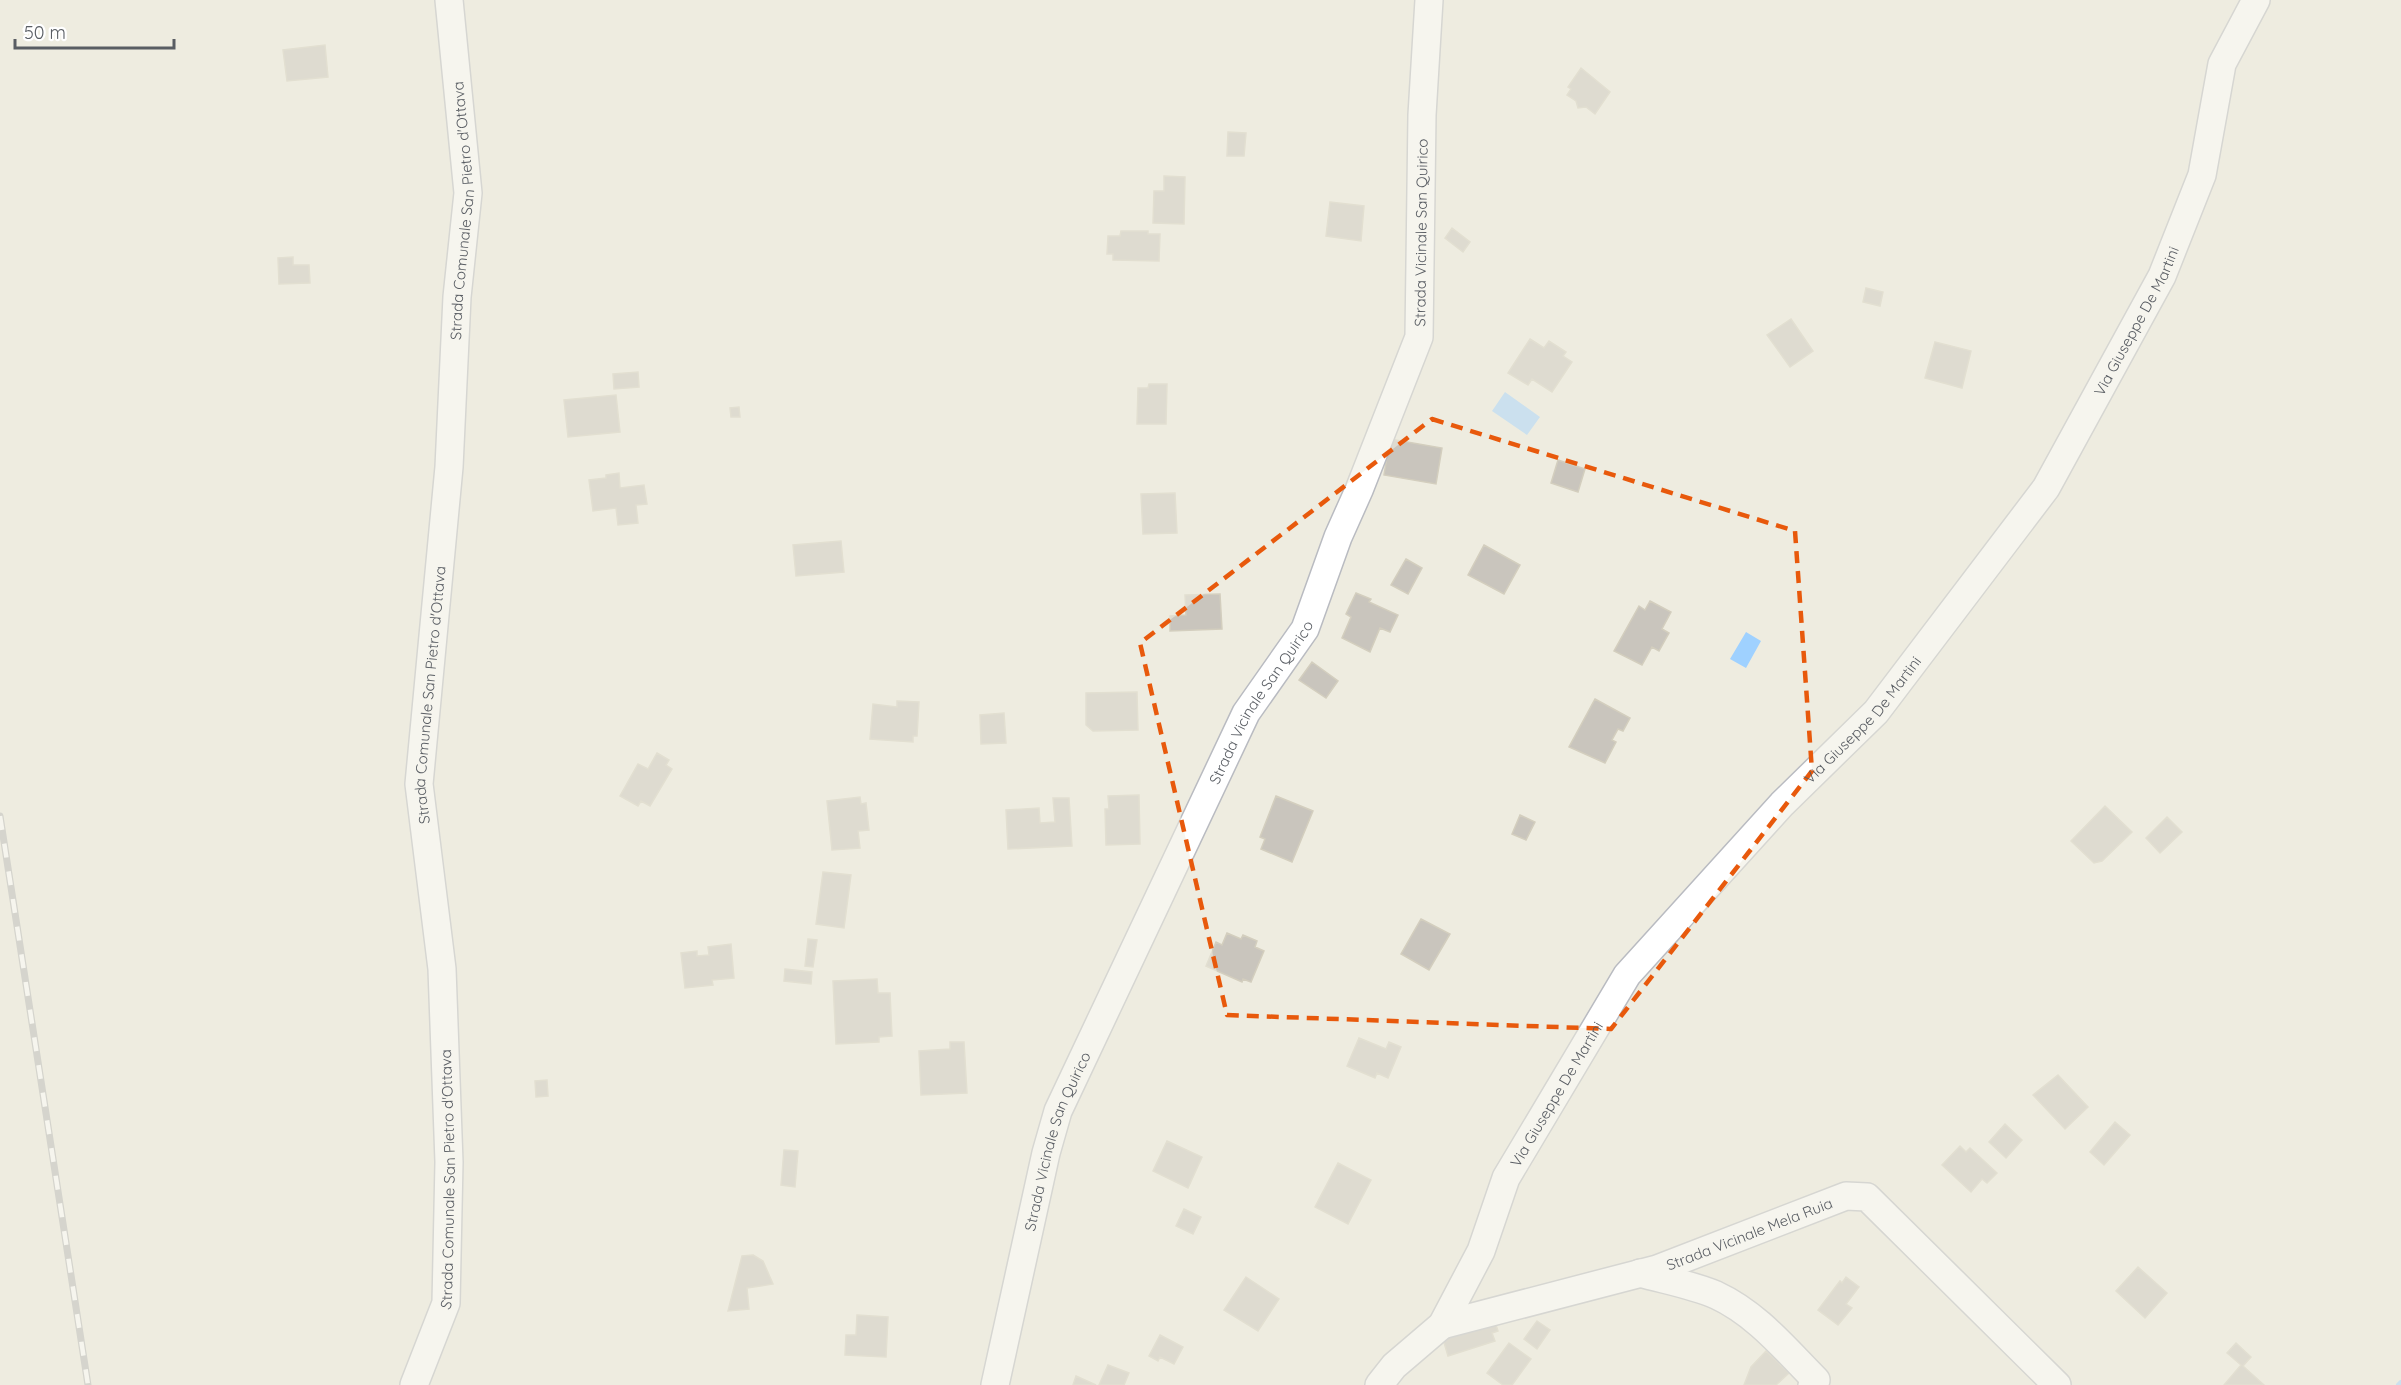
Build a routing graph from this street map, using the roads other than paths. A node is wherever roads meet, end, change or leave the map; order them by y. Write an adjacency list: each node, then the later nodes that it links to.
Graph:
1 (449, 0): 6 (street, Strada Comunale San Pietro d'Ottava)
2 (1429, 0): 7 (street, Strada Vicinale San Quirico)
3 (2256, 0): 5 (street, Via Giuseppe De Martini)
4 (1640, 1273): 5 (street, Strada Vicinale Mela Ruia); 9 (street); 10 (street, Strada Vicinale Mela Ruia)
5 (1442, 1325): 8 (street, Via Giuseppe De Martini)
6 (414, 1385)
7 (995, 1385)
8 (1379, 1385)
9 (1812, 1385)
10 (2056, 1385)

